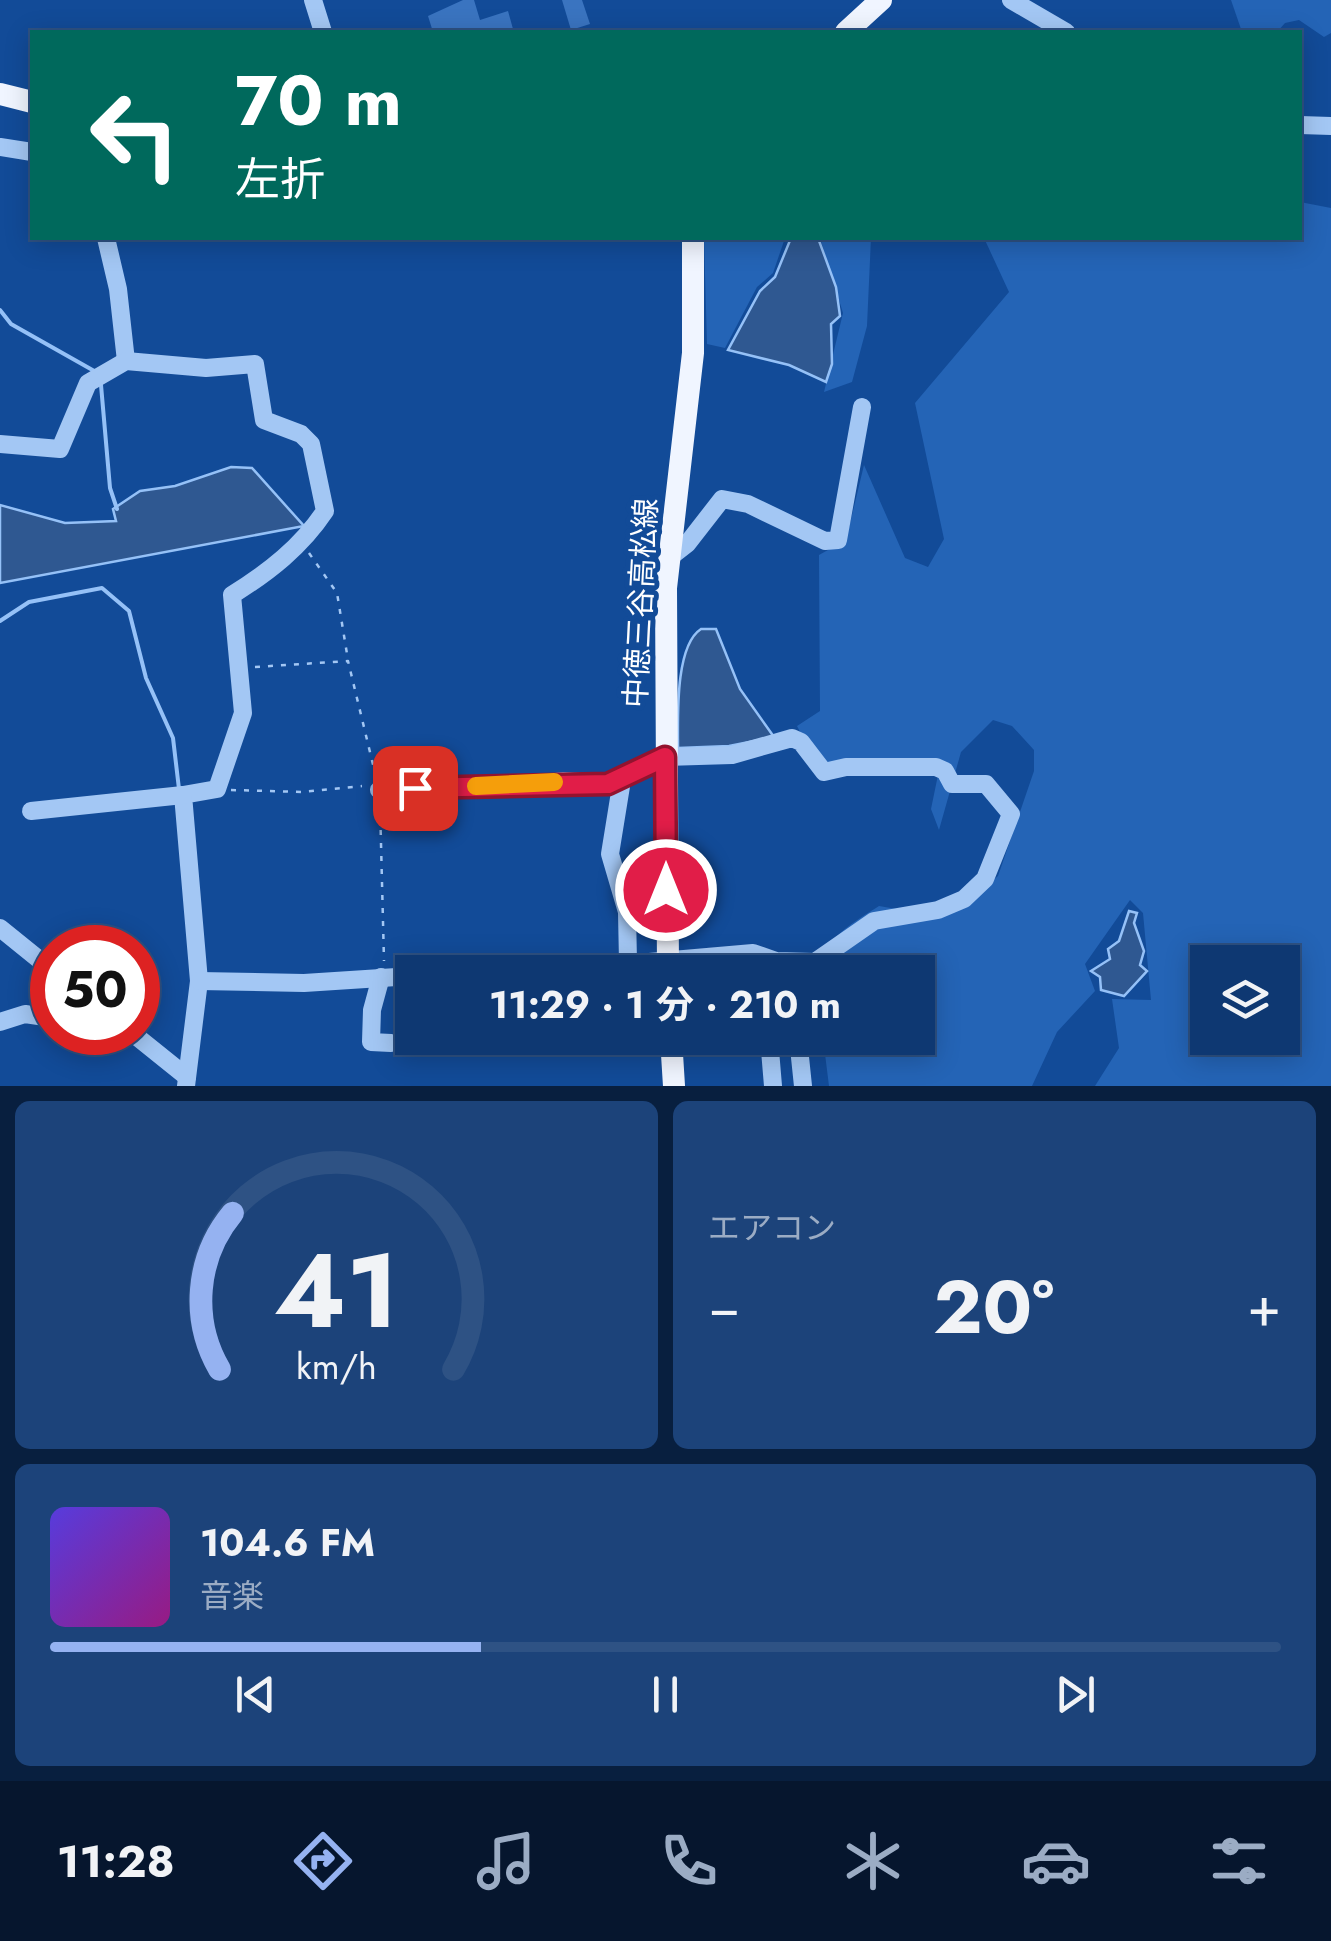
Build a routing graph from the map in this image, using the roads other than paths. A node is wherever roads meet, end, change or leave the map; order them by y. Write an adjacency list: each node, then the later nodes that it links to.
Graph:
1 (313, 0): 4 (street)
2 (881, 0): 5 (main road)
3 (1012, 0): 6 (street)
4 (321, 30)
5 (848, 30)
6 (1063, 30)
7 (0, 94): 8 (main road)
8 (30, 102)
9 (1302, 124): 10 (street)
10 (1331, 126)
11 (0, 147): 12 (street)
12 (30, 152)
13 (106, 240): 15 (street)
14 (693, 240): 18 (main road, 中徳三谷高松線)
15 (126, 361): 17 (street); 22 (street)
16 (862, 407): 18 (street)
17 (0, 444)
18 (669, 558): 19 (main road, 中徳三谷高松線)
19 (665, 757): 20 (street); 27 (main road, 中徳三谷高松線); 28 (street)
20 (622, 780): 21 (street); 26 (street)
21 (379, 789)
22 (183, 795): 23 (street); 31 (street)
23 (31, 812)
24 (0, 928): 25 (street)
25 (30, 952)
26 (628, 955)
27 (668, 955)
28 (829, 955)
29 (383, 977): 30 (street); 31 (street); 34 (street)
30 (395, 977)
31 (200, 981): 39 (street)
32 (30, 1015): 33 (street)
33 (0, 1022)
34 (390, 1042)
35 (157, 1055): 39 (street)
36 (672, 1055): 40 (main road)
37 (770, 1055): 41 (street)
38 (800, 1055): 42 (street)
39 (187, 1082)
40 (674, 1086)
41 (773, 1086)
42 (804, 1086)

